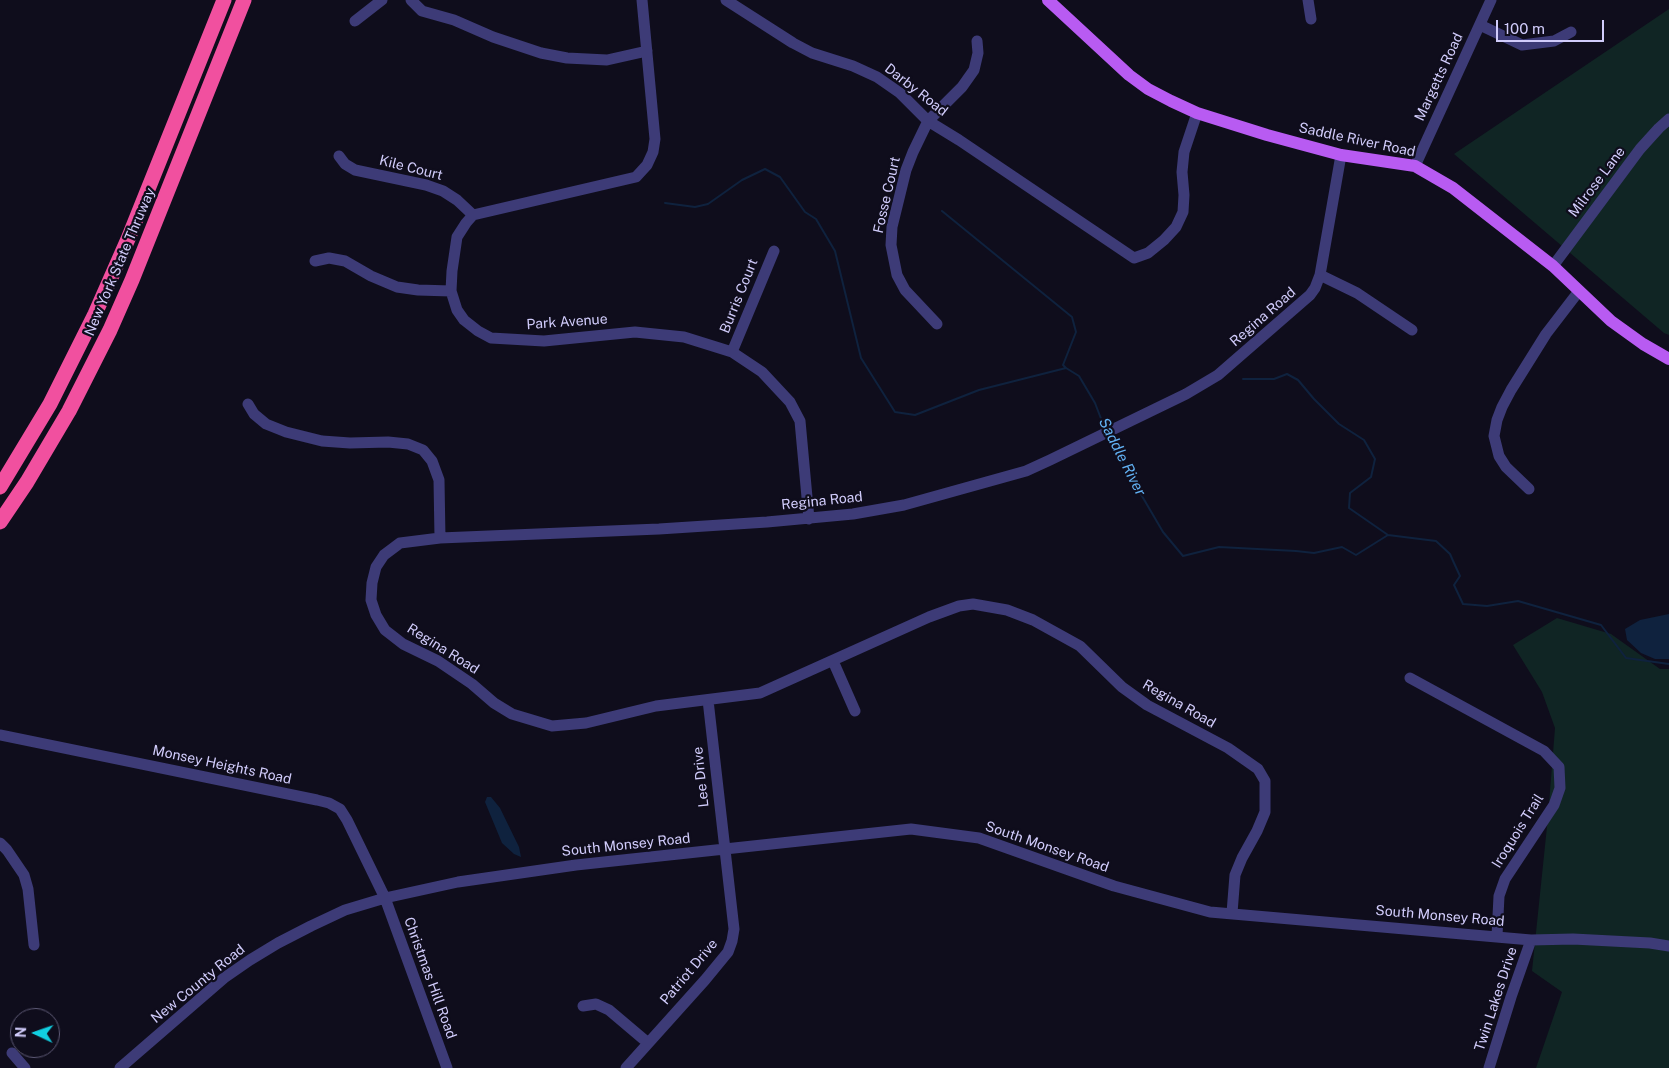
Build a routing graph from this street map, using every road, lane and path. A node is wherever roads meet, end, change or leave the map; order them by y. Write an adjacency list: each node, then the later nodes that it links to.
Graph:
1 (224, 0): 34 (highway, New York State Thruway)
2 (244, 0): 37 (highway, New York State Thruway)
3 (382, 0): 11 (street)
4 (411, 0): 15 (street)
5 (642, 0): 15 (street)
6 (726, 0): 18 (street, Darby Road)
7 (1308, 0): 10 (street)
8 (1491, 0): 12 (street, Margetts Road)
9 (1051, 1): 16 (main road, Saddle River Road)
10 (1311, 19)
11 (355, 21)
12 (1480, 25): 13 (street); 21 (street, Margetts Road)
13 (1571, 32)
14 (976, 41): 18 (street, Fosse Court)
15 (647, 52): 22 (street)
16 (1197, 113): 18 (street, Darby Road); 19 (main road, Saddle River Road)
17 (1669, 120): 25 (street, Milrose Lane)
18 (928, 121): 29 (street, Fosse Court)
19 (1341, 155): 21 (main road, Saddle River Road); 26 (street, Regina Road)
20 (339, 156): 22 (street, Kile Court)
21 (1415, 166): 25 (main road, Saddle River Road)
22 (473, 215): 27 (street, Park Avenue)
23 (774, 251): 31 (street, Burris Court)
24 (315, 261): 27 (street)
25 (1554, 266): 28 (main road, Saddle River Road)
26 (1320, 275): 30 (street); 36 (street, Regina Road)
27 (451, 291): 31 (street, Park Avenue)
28 (1579, 292): 32 (main road, Saddle River Road); 35 (street)
29 (937, 324)
30 (1412, 330)
31 (732, 352): 36 (street, Park Avenue)
32 (1669, 360)
33 (248, 404): 38 (street)
34 (0, 487)
35 (1529, 489)
36 (809, 519): 38 (street, Regina Road)
37 (0, 522)
38 (440, 538): 41 (street, Regina Road)
39 (832, 661): 41 (street, Regina Road); 42 (street); 47 (street, Regina Road)
40 (1410, 678): 48 (street, Iroquois Trail)
41 (708, 700): 45 (street, Lee Drive)
42 (855, 711)
43 (0, 735): 46 (street, Monsey Heights Road)
44 (0, 843): 50 (street)
45 (724, 850): 46 (street, South Monsey Road); 47 (street, South Monsey Road); 53 (street, Patriot Drive)
46 (385, 898): 56 (street, New County Road); 57 (street, Christmas Hill Road)
47 (1232, 913): 48 (street, South Monsey Road)
48 (1497, 936): 49 (street, South Monsey Road)
49 (1531, 940): 51 (street, South Monsey Road); 59 (street, Twin Lakes Drive)
50 (34, 945)
51 (1669, 946)
52 (584, 1006): 53 (street)
53 (648, 1043): 58 (street, Patriot Drive)
54 (16, 1058): 55 (street)
55 (25, 1068)
56 (120, 1068)
57 (447, 1068)
58 (626, 1068)
59 (1489, 1068)

